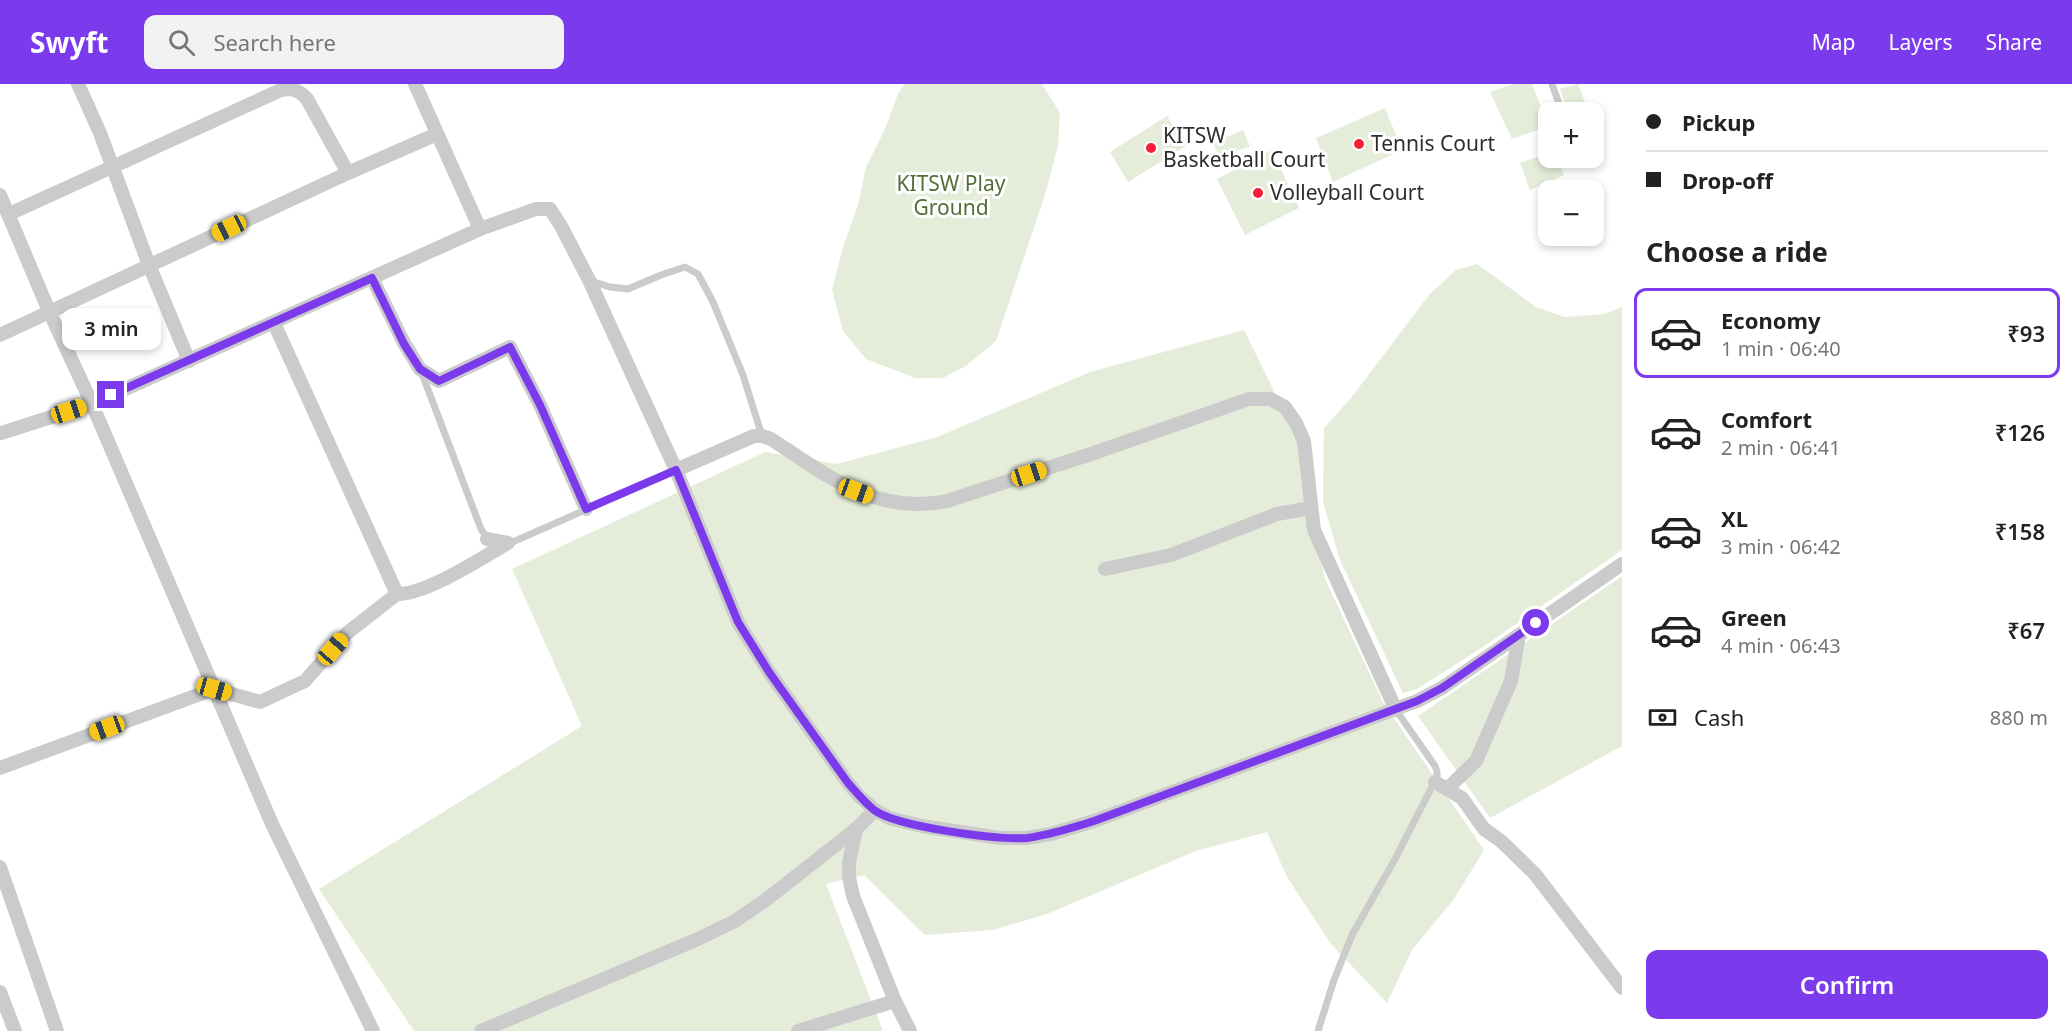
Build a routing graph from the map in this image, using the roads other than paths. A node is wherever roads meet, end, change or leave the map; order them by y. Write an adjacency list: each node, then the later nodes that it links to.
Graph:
1 (78, 84): 6 (street)
2 (415, 84): 5 (street)
3 (1552, 84): 4 (lane)
4 (1558, 102)
5 (437, 134): 7 (street); 10 (street)
6 (113, 167): 7 (street); 9 (street); 11 (street)
7 (348, 173): 11 (street)
8 (0, 195): 9 (street)
9 (9, 214): 14 (street)
10 (480, 229): 12 (street); 13 (street)
11 (149, 265): 14 (street); 17 (street)
12 (372, 278): 15 (street); 18 (street)
13 (589, 280): 21 (lane); 22 (street)
14 (49, 311): 16 (street); 19 (street)
15 (274, 323): 17 (street); 29 (street)
16 (0, 335)
17 (189, 361): 19 (street)
18 (420, 369): 24 (street); 25 (lane)
19 (92, 404): 20 (street); 31 (street)
20 (0, 432)
21 (762, 436): 22 (street); 23 (street)
22 (676, 470): 24 (lane); 36 (street)
23 (1311, 508): 28 (street); 32 (street)
24 (586, 509): 26 (lane)
25 (487, 539): 26 (street)
26 (508, 543): 29 (street)
27 (1622, 564): 30 (street)
28 (1105, 569)
29 (397, 594): 31 (street)
30 (1519, 635): 32 (street); 35 (street)
31 (214, 689): 33 (street); 44 (street)
32 (1396, 710): 34 (lane); 36 (street)
33 (0, 768)
34 (1435, 782): 35 (street); 48 (lane)
35 (1447, 789): 39 (street)
36 (875, 810): 37 (street)
37 (856, 829): 41 (street); 45 (street)
38 (0, 867): 43 (street)
39 (1622, 988)
40 (0, 992): 42 (street)
41 (895, 1001): 46 (street); 47 (street)
42 (15, 1031)
43 (57, 1031)
44 (373, 1031)
45 (481, 1031)
46 (798, 1031)
47 (910, 1031)
48 (1318, 1031)

